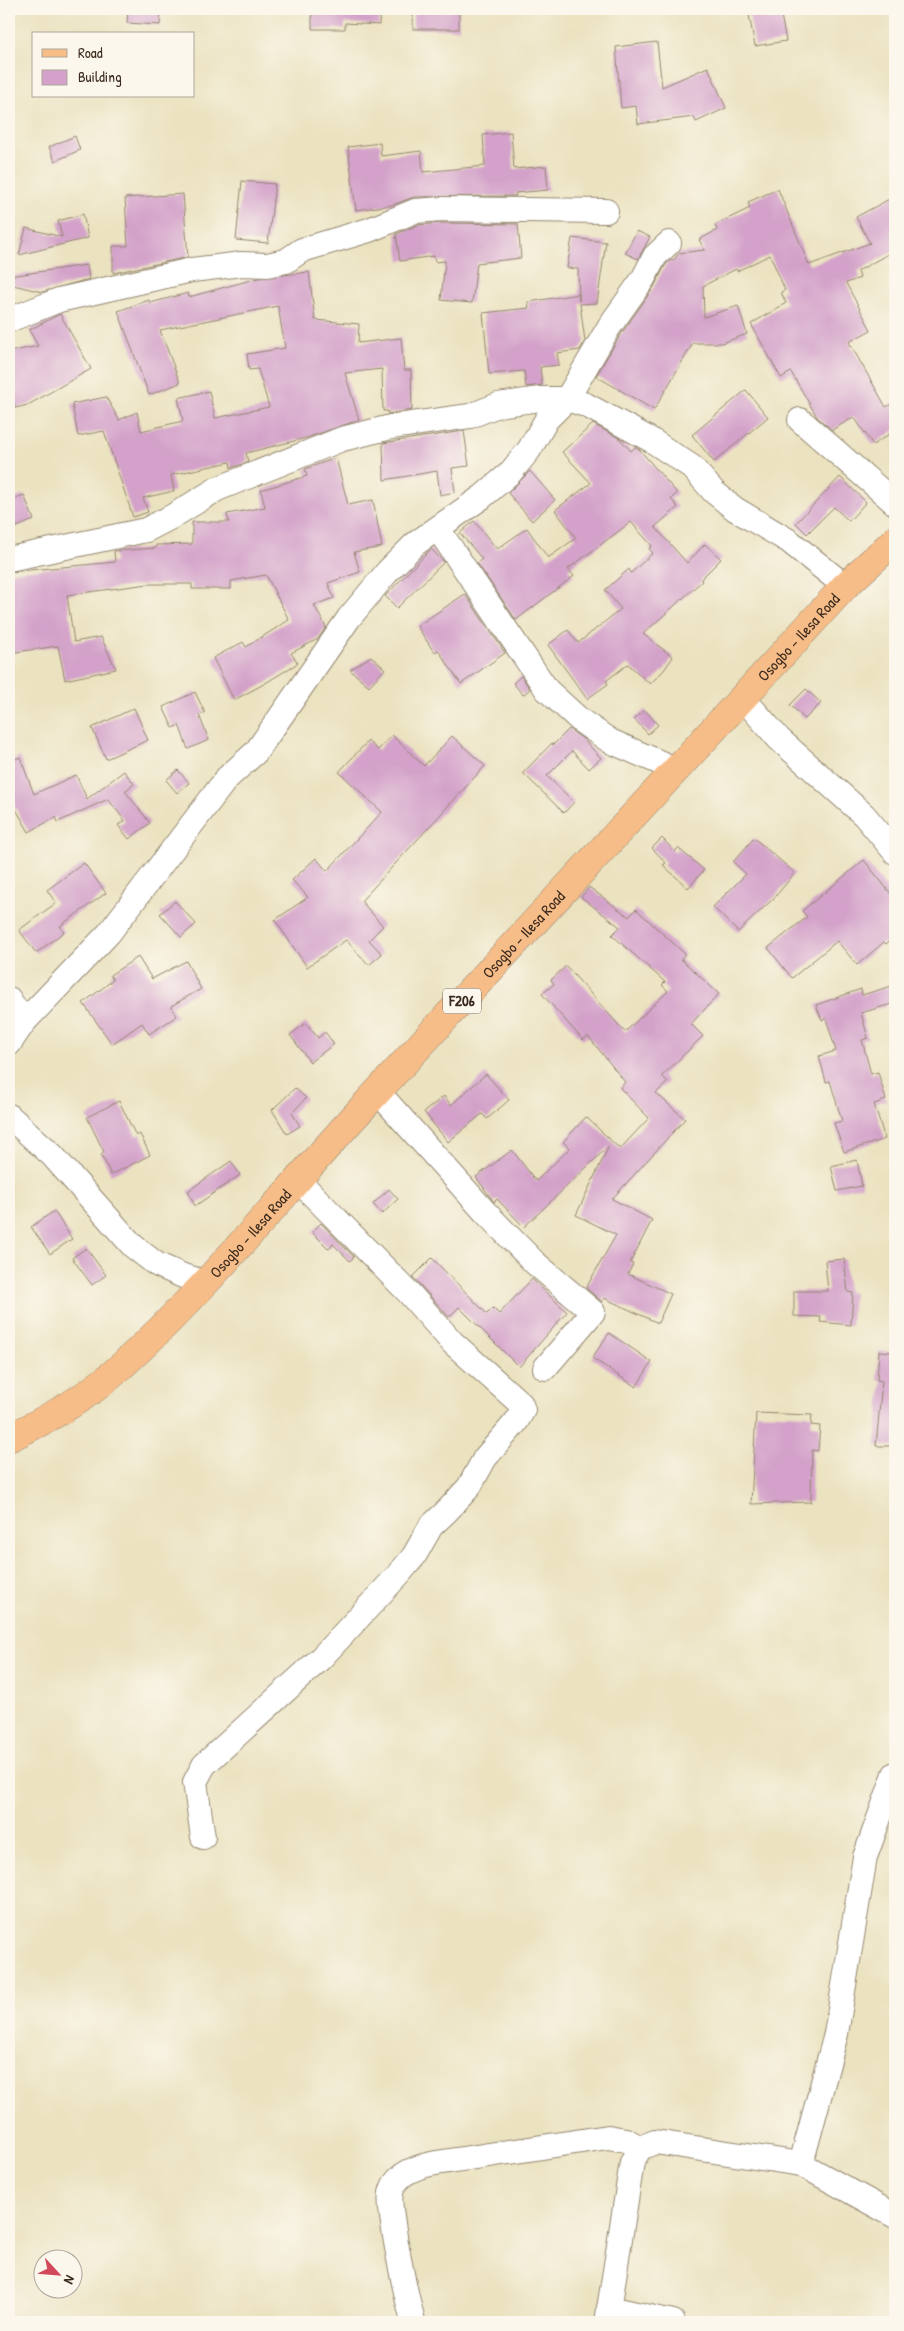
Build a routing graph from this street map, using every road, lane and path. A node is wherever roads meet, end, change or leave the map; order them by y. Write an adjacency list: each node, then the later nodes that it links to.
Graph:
1 (606, 211): 3 (street)
2 (669, 242): 4 (street)
3 (9, 320)
4 (567, 400): 5 (street); 11 (street)
5 (544, 409): 8 (street); 10 (street)
6 (800, 420): 7 (street)
7 (895, 503)
8 (438, 529): 13 (street); 16 (street)
9 (895, 540): 11 (main road, Osogbo - Ilesa Road / F206)
10 (9, 558)
11 (846, 586): 12 (main road, Osogbo - Ilesa Road / F206)
12 (743, 698): 13 (main road, Osogbo - Ilesa Road / F206); 14 (street)
13 (677, 770): 18 (main road, Osogbo - Ilesa Road / F206)
14 (895, 852)
15 (9, 999): 16 (street)
16 (24, 1022): 17 (street)
17 (9, 1044)
18 (378, 1091): 20 (main road, Osogbo - Ilesa Road / F206); 22 (street)
19 (9, 1116): 21 (street)
20 (296, 1179): 21 (main road, Osogbo - Ilesa Road / F206); 25 (street)
21 (205, 1282): 23 (main road, Osogbo - Ilesa Road / F206)
22 (545, 1368)
23 (9, 1438)
24 (895, 1774): 27 (street)
25 (203, 1837)
26 (640, 2148): 27 (street); 29 (street); 30 (street)
27 (801, 2164): 28 (street)
28 (895, 2216)
29 (608, 2315): 31 (street)
30 (413, 2322)
31 (673, 2322)

